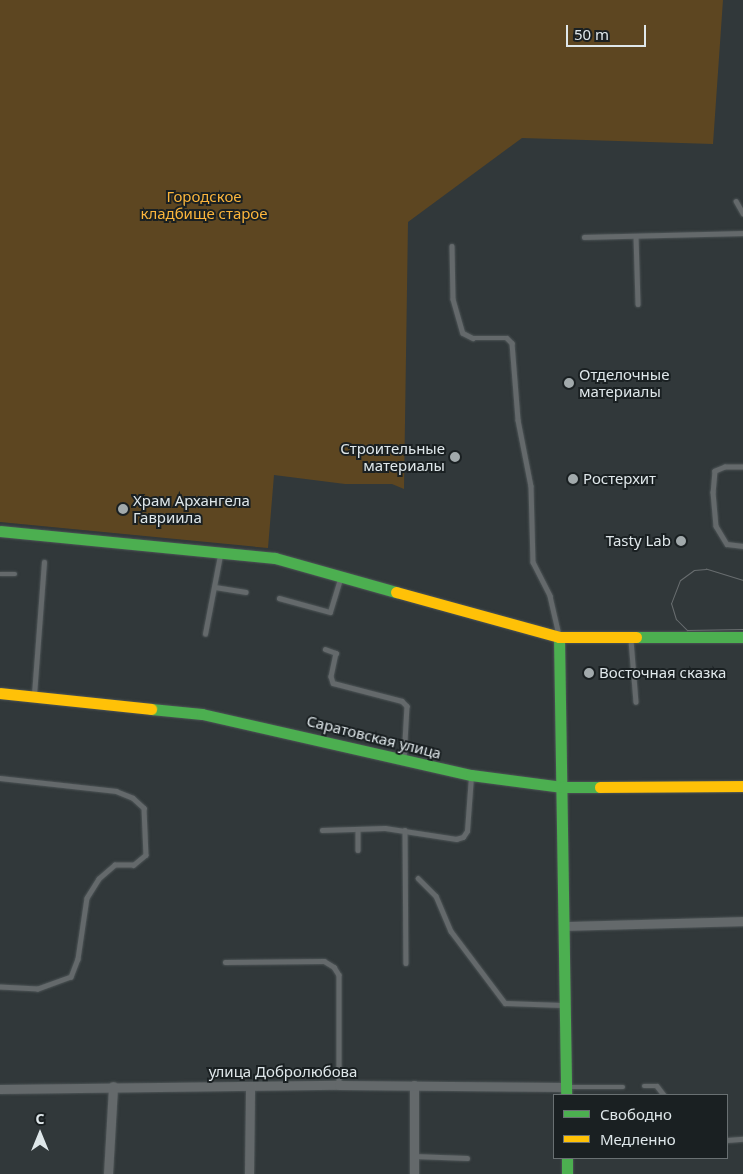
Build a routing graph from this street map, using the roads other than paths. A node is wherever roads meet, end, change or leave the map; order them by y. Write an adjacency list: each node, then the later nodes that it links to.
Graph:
1 (736, 202): 2 (lane)
2 (743, 213)
3 (743, 233): 4 (lane)
4 (636, 236): 5 (lane); 7 (lane)
5 (584, 237)
6 (452, 246): 20 (lane)
7 (638, 304)
8 (743, 467): 10 (lane)
9 (0, 531): 11 (street)
10 (743, 546)
11 (221, 551): 15 (street); 16 (lane)
12 (44, 562): 25 (lane)
13 (0, 574): 14 (lane)
14 (15, 574)
15 (342, 575): 18 (lane); 20 (street)
16 (215, 587): 17 (lane); 19 (lane)
17 (246, 592)
18 (278, 598)
19 (204, 634)
20 (559, 637): 22 (street); 31 (street)
21 (743, 637): 22 (street)
22 (631, 638): 26 (lane)
23 (325, 649): 27 (lane)
24 (0, 693): 25 (street, Саратовская улица)
25 (34, 697): 27 (street, Саратовская улица)
26 (636, 702)
27 (404, 760): 28 (street, Саратовская улица)
28 (471, 775): 31 (street, Саратовская улица); 34 (lane)
29 (0, 778): 41 (lane)
30 (743, 786): 31 (street, Саратовская улица)
31 (562, 787): 38 (street)
32 (322, 830): 33 (lane)
33 (358, 830): 34 (lane); 35 (lane)
34 (405, 830): 40 (lane)
35 (358, 850)
36 (418, 878): 42 (lane)
37 (743, 921): 38 (street)
38 (565, 926): 42 (street)
39 (225, 962): 43 (lane)
40 (406, 963)
41 (0, 987)
42 (566, 1005): 50 (street)
43 (339, 1085): 44 (street, улица Добролюбова); 46 (street, улица Добролюбова)
44 (414, 1085): 50 (street, улица Добролюбова); 54 (street)
45 (113, 1086): 46 (street, улица Добролюбова); 49 (street, улица Добролюбова); 57 (street)
46 (250, 1086): 58 (street)
47 (644, 1086): 51 (lane)
48 (623, 1087): 50 (lane)
49 (0, 1089)
50 (566, 1091)
51 (663, 1094)
52 (743, 1139): 53 (lane)
53 (728, 1140)
54 (414, 1156): 55 (lane); 59 (street)
55 (467, 1158)
56 (567, 1159): 60 (street)
57 (108, 1174)
58 (249, 1174)
59 (414, 1174)
60 (567, 1174)

